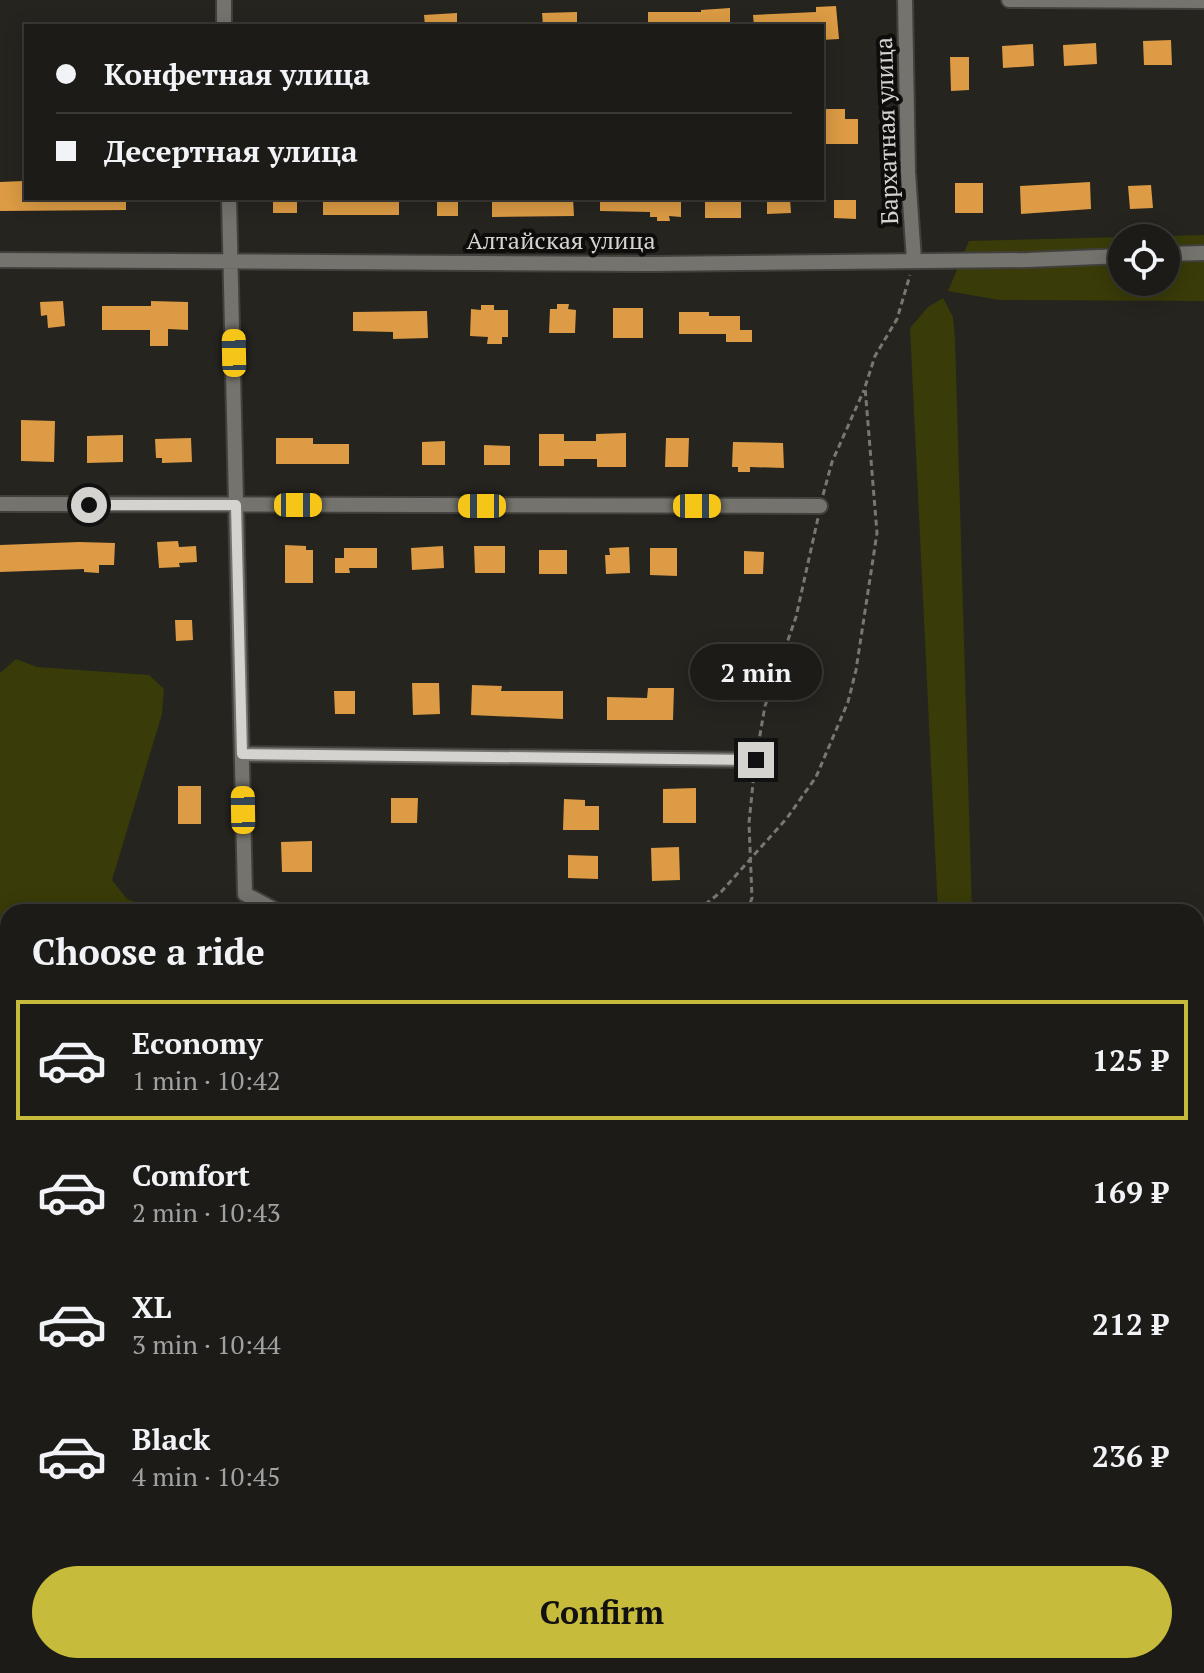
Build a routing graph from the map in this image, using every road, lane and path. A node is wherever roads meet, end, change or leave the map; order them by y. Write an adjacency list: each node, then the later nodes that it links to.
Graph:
1 (224, 0): 6 (street)
2 (905, 0): 3 (street); 12 (street, Бархатная улица)
3 (918, 0)
4 (1009, 0): 5 (street)
5 (1204, 1)
6 (224, 24)
7 (229, 200): 13 (street)
8 (1204, 253): 9 (street)
9 (1180, 254)
10 (1108, 257): 12 (street, Алтайская улица)
11 (0, 260): 13 (street, Алтайская улица)
12 (914, 260): 13 (street, Алтайская улица); 14 (path)
13 (232, 262): 16 (street)
14 (865, 387): 17 (path); 20 (path)
15 (0, 504): 16 (street)
16 (236, 505): 17 (street); 18 (street)
17 (820, 506): 19 (path)
18 (242, 754): 19 (street); 21 (street)
19 (756, 760): 20 (path)
20 (750, 860): 22 (path); 23 (path)
21 (264, 904)
22 (705, 904)
23 (750, 904)

